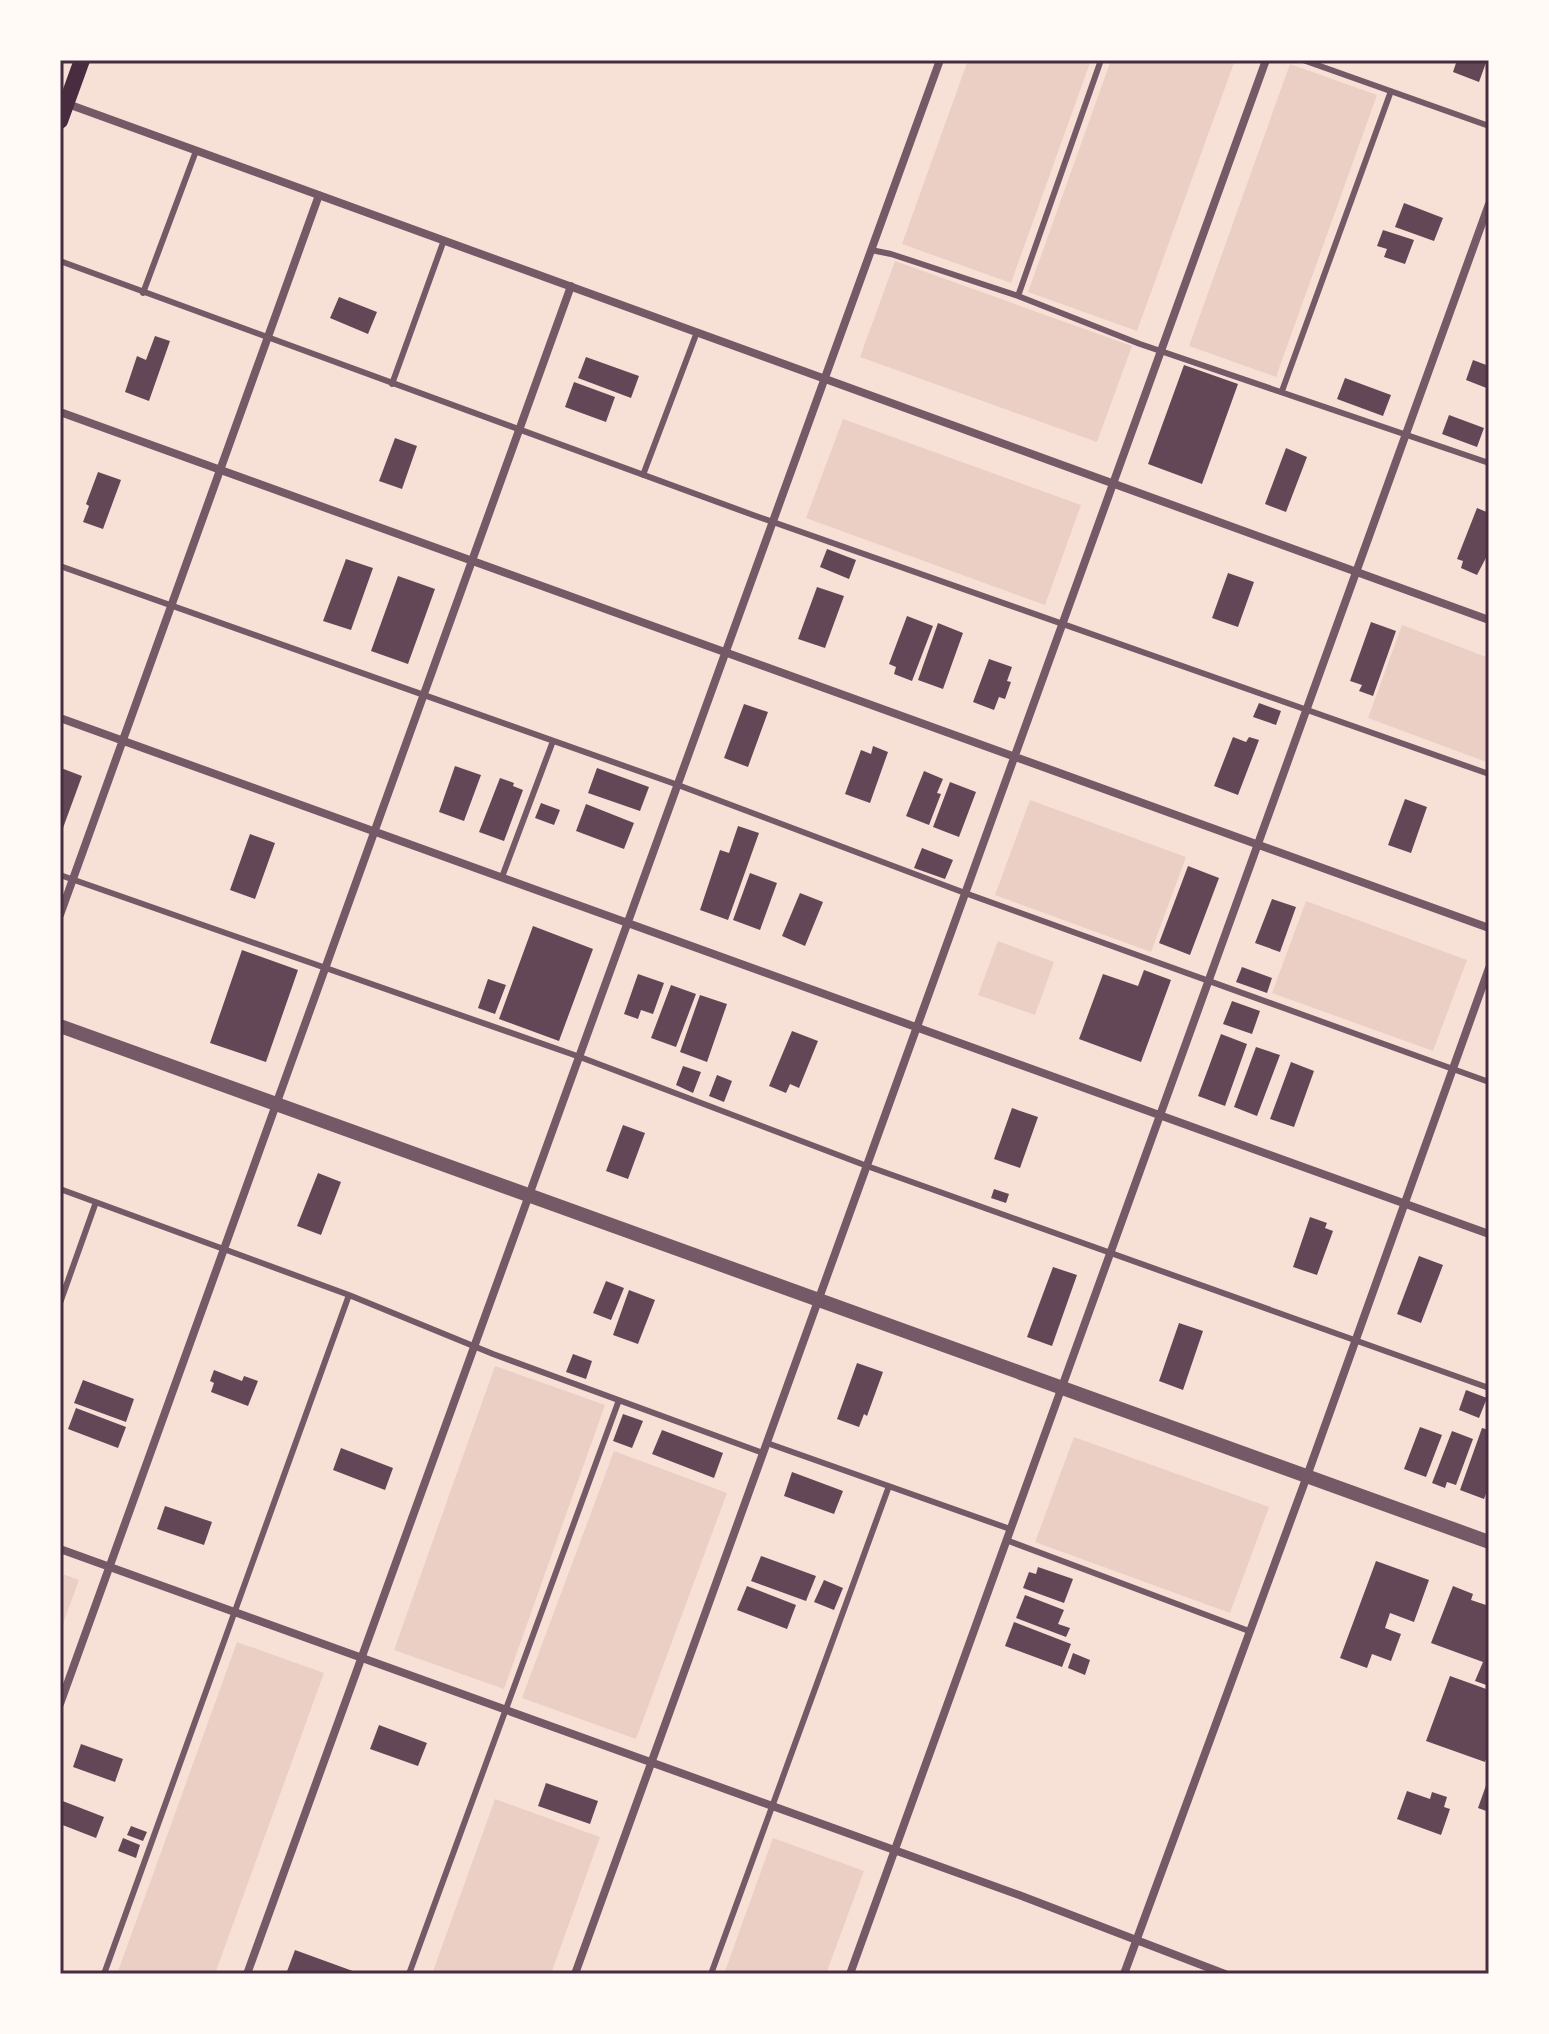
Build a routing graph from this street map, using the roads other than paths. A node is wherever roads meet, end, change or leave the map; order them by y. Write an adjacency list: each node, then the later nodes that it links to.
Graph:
1 (82, 60): 7 (main road)
2 (940, 60): 14 (street)
3 (1101, 60): 18 (lane)
4 (1266, 60): 21 (street)
5 (1303, 60): 6 (lane)
6 (1391, 91): 9 (lane); 24 (lane)
7 (63, 103): 8 (main road); 10 (street)
8 (60, 121)
9 (1489, 126)
10 (196, 151): 11 (street); 17 (lane)
11 (319, 195): 13 (street); 20 (street)
12 (1489, 204): 27 (street)
13 (444, 240): 16 (street); 23 (lane)
14 (871, 250): 18 (lane); 22 (street)
15 (60, 261): 17 (lane)
16 (571, 286): 19 (street); 26 (street)
17 (143, 293): 20 (lane)
18 (1018, 296): 21 (lane)
19 (697, 332): 22 (street); 30 (lane)
20 (267, 339): 23 (lane); 29 (street)
21 (1161, 351): 24 (lane); 31 (street)
22 (826, 378): 31 (street); 32 (street)
23 (392, 384): 26 (lane)
24 (1282, 391): 27 (lane)
25 (60, 412): 29 (street)
26 (519, 430): 30 (lane); 33 (street)
27 (1406, 434): 28 (lane); 35 (street)
28 (1489, 463)
29 (219, 470): 33 (street); 36 (street)
30 (643, 475): 32 (lane)
31 (1113, 484): 35 (street); 38 (street)
32 (774, 522): 38 (lane); 39 (street)
33 (471, 561): 39 (street); 40 (street)
34 (60, 566): 36 (lane)
35 (1356, 572): 37 (street); 41 (street)
36 (171, 605): 40 (lane); 43 (street)
37 (1489, 620)
38 (1063, 623): 41 (lane); 45 (street)
39 (727, 653): 45 (street); 47 (street)
40 (423, 695): 44 (lane); 48 (street)
41 (1307, 709): 46 (lane); 49 (street)
42 (60, 718): 43 (street)
43 (122, 740): 48 (street); 52 (street)
44 (553, 741): 47 (lane); 51 (lane)
45 (1014, 757): 49 (street); 53 (street)
46 (1489, 774)
47 (678, 785): 53 (lane); 55 (street)
48 (374, 831): 51 (street); 57 (street)
49 (1258, 845): 56 (street); 59 (street)
50 (60, 875): 52 (lane)
51 (502, 877): 55 (street)
52 (73, 880): 54 (street); 57 (lane)
53 (965, 893): 59 (lane); 61 (street)
54 (60, 915)
55 (629, 923): 61 (street); 62 (street)
56 (1489, 928)
57 (325, 968): 62 (lane); 65 (street)
58 (1489, 968): 63 (street)
59 (1209, 981): 63 (lane); 66 (street)
60 (60, 1026): 65 (street)
61 (917, 1027): 66 (street); 67 (street)
62 (580, 1057): 67 (lane); 69 (street)
63 (1452, 1069): 64 (lane); 71 (street)
64 (1489, 1082)
65 (277, 1105): 69 (street); 73 (street)
66 (1160, 1115): 71 (street); 74 (street)
67 (867, 1166): 74 (lane); 76 (street)
68 (60, 1189): 70 (lane)
69 (529, 1196): 76 (street); 79 (street)
70 (96, 1202): 73 (lane); 77 (lane)
71 (1404, 1203): 72 (street); 78 (street)
72 (1489, 1234)
73 (224, 1249): 75 (lane); 90 (street)
74 (1111, 1251): 78 (lane); 80 (street)
75 (349, 1295): 79 (lane); 91 (lane)
76 (818, 1300): 80 (street); 83 (street)
77 (60, 1303)
78 (1355, 1340): 81 (lane); 84 (street)
79 (473, 1345): 82 (lane); 93 (street)
80 (1062, 1388): 84 (street); 86 (street)
81 (1489, 1388)
82 (619, 1400): 83 (lane); 95 (lane)
83 (765, 1448): 85 (lane); 96 (street)
84 (1307, 1476): 88 (street); 92 (street)
85 (889, 1486): 86 (lane); 97 (lane)
86 (1010, 1529): 87 (street)
87 (1006, 1540): 92 (lane); 98 (street)
88 (1489, 1542)
89 (60, 1549): 90 (street)
90 (109, 1567): 91 (street); 94 (street)
91 (234, 1612): 93 (street); 100 (lane)
92 (1249, 1631): 99 (street)
93 (362, 1658): 95 (street); 101 (street)
94 (60, 1704)
95 (505, 1711): 96 (street); 102 (lane)
96 (652, 1762): 97 (street); 103 (street)
97 (772, 1806): 98 (street); 104 (lane)
98 (895, 1850): 99 (street); 105 (street)
99 (1136, 1941): 106 (street); 107 (street)
100 (104, 1974)
101 (247, 1974)
102 (409, 1974)
103 (575, 1974)
104 (711, 1974)
105 (850, 1974)
106 (1124, 1974)
107 (1225, 1974)

